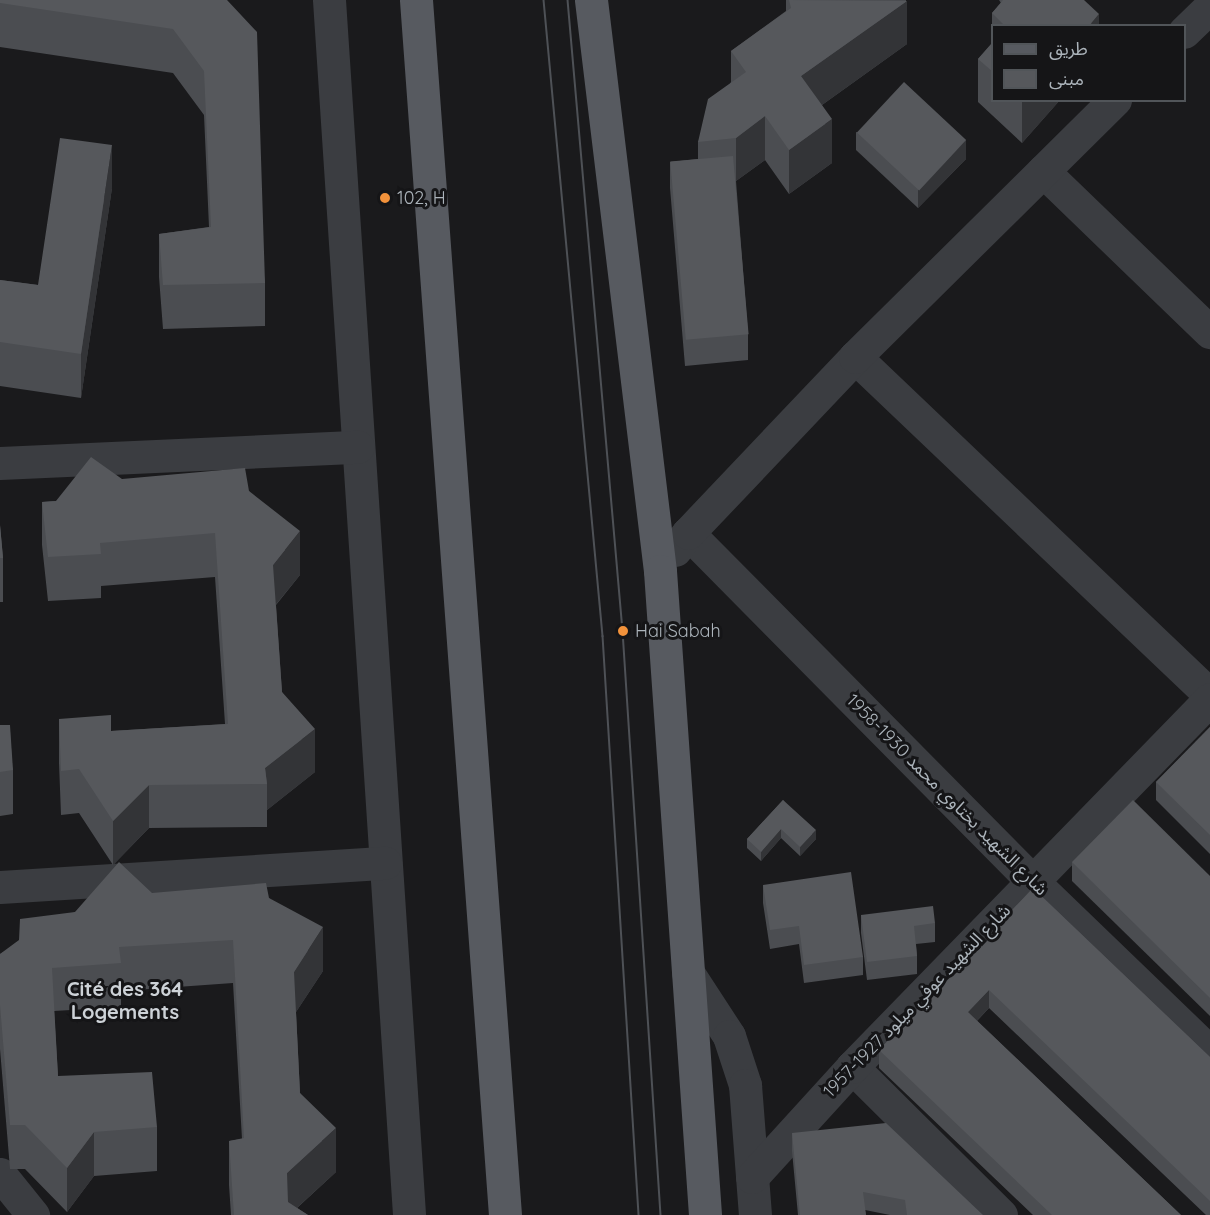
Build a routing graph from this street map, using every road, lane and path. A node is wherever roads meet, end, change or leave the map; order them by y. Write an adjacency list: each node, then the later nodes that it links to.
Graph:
1 (329, 0): 10 (street)
2 (417, 0): 25 (main road)
3 (591, 0): 13 (main road)
4 (1210, 7): 5 (street)
5 (1186, 31)
6 (1113, 102): 7 (street)
7 (1043, 171): 8 (street); 9 (street)
8 (1210, 332)
9 (855, 357): 12 (street); 14 (street)
10 (358, 447): 11 (street); 15 (street)
11 (0, 463)
12 (688, 532): 13 (street); 16 (street, شارع الشهيد بختاوي محمد 1930-1958)
13 (660, 571): 18 (main road)
14 (1210, 697): 16 (street, شارع الشهيد عوفي ميلود 1927-1957)
15 (385, 863): 17 (street); 24 (street)
16 (1032, 882): 19 (street, شارع الشهيد بختاوي محمد 1930-1958); 20 (street, شارع الشهيد عوفي ميلود 1927-1957)
17 (0, 887)
18 (688, 973): 22 (street); 26 (main road)
19 (1210, 1052)
20 (852, 1067): 22 (street, شارع الشهيد عوفي ميلود 1927-1957); 28 (street)
21 (0, 1174): 23 (street)
22 (752, 1177): 27 (street)
23 (33, 1215)
24 (409, 1215)
25 (506, 1215)
26 (705, 1215)
27 (754, 1215)
28 (1001, 1215)

